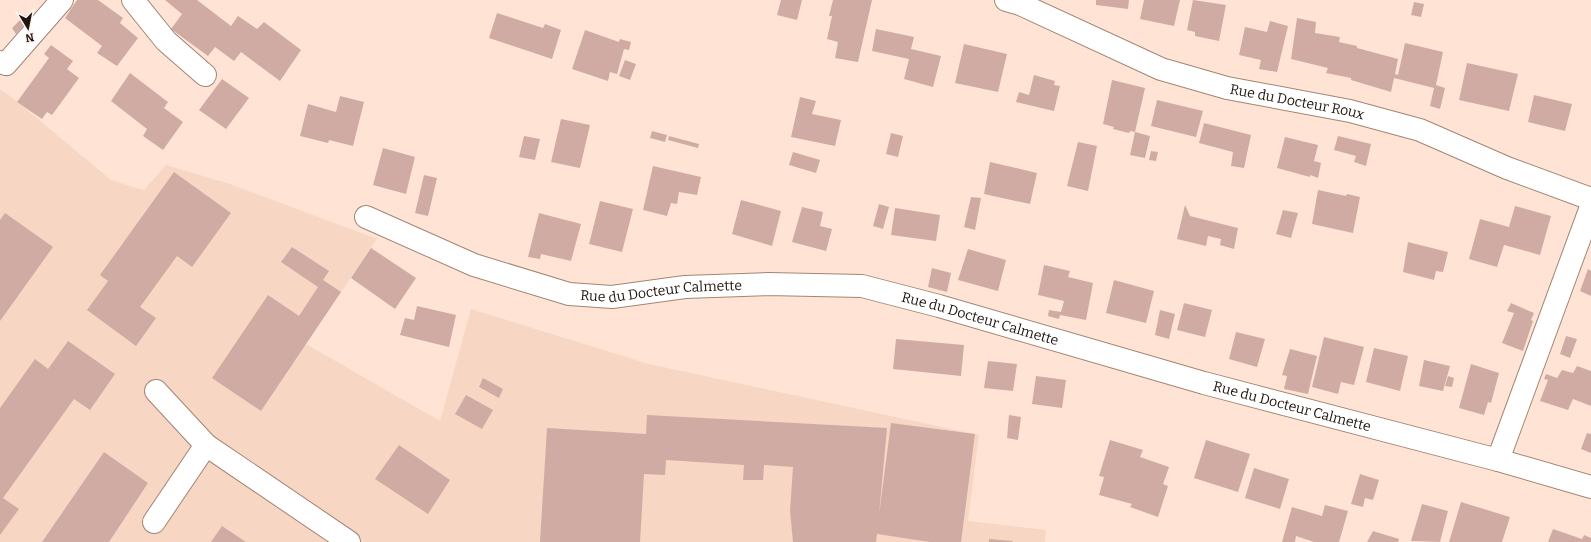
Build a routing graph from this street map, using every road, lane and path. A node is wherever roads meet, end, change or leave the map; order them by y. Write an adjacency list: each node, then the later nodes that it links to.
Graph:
1 (62, 0): 4 (street)
2 (133, 0): 5 (street)
3 (1006, 0): 6 (street, Rue du Docteur Roux)
4 (3, 63)
5 (205, 75)
6 (1591, 199)
7 (1591, 207): 11 (street)
8 (366, 217): 11 (street, Rue du Docteur Calmette)
9 (156, 391): 10 (street)
10 (206, 445): 13 (street); 14 (street)
11 (1498, 460): 12 (street, Rue du Docteur Calmette)
12 (1591, 488)
13 (154, 522)
14 (350, 542)

